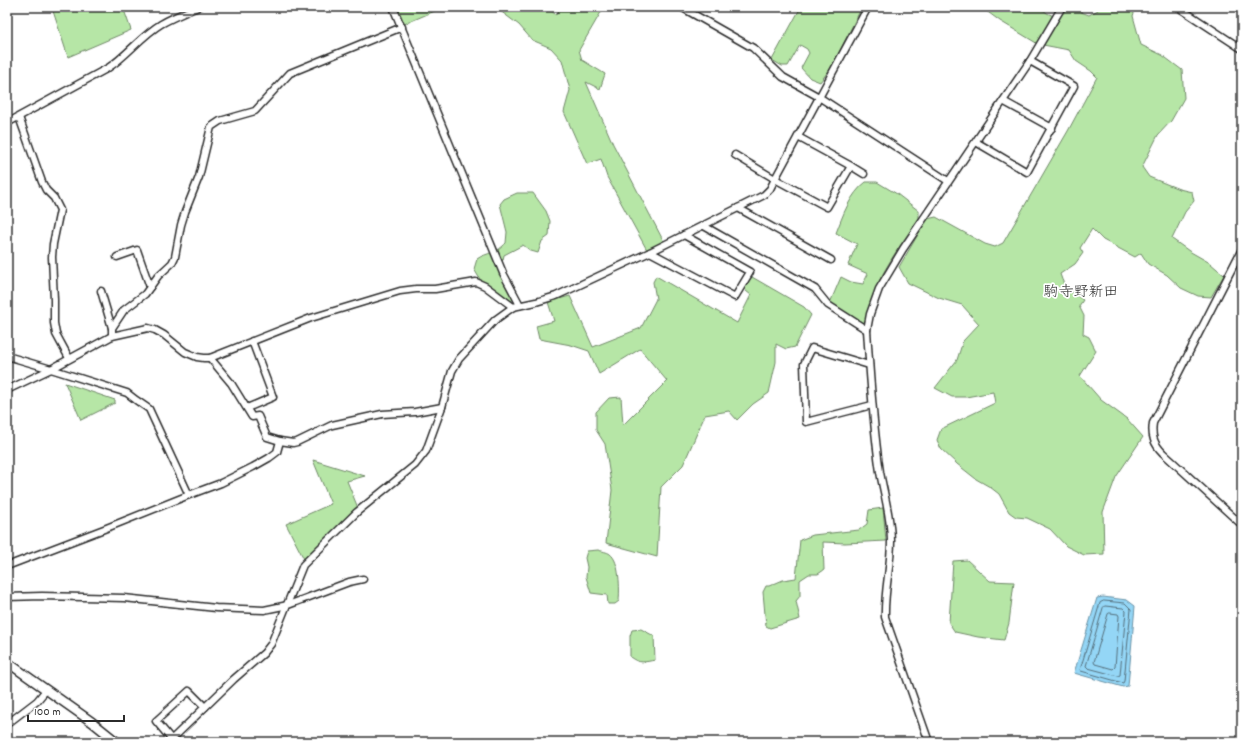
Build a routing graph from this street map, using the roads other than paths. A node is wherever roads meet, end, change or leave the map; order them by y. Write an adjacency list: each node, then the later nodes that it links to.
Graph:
1 (198, 7): 12 (street)
2 (393, 7): 7 (street)
3 (682, 7): 10 (street)
4 (868, 7): 10 (street)
5 (1062, 7): 9 (street)
6 (1178, 7): 8 (street)
7 (402, 27): 29 (street); 31 (street)
8 (1242, 49)
9 (1030, 62): 11 (street); 14 (street)
10 (819, 97): 15 (street); 21 (street)
11 (1004, 101): 14 (street); 16 (street)
12 (19, 117): 13 (street); 38 (street)
13 (7, 123)
14 (1052, 128): 16 (street)
15 (798, 137): 18 (street); 20 (street)
16 (976, 142): 21 (street)
17 (735, 155): 20 (street)
18 (851, 166): 19 (street); 20 (street)
19 (864, 174)
20 (775, 179): 22 (street)
21 (948, 181): 34 (street)
22 (738, 208): 23 (street); 28 (street)
23 (704, 226): 24 (street); 34 (street)
24 (684, 235): 26 (street); 26 (street)
25 (1242, 249): 48 (street)
26 (650, 252): 31 (street)
27 (117, 257): 29 (street)
28 (831, 260)
29 (150, 287): 33 (street)
30 (101, 291): 33 (street)
31 (520, 305): 32 (street)
32 (513, 307): 36 (street); 44 (street)
33 (112, 328): 35 (street)
34 (866, 330): 40 (street)
35 (112, 336): 38 (street); 39 (street)
36 (252, 341): 39 (street); 45 (street)
37 (7, 356): 41 (street)
38 (69, 358): 41 (street)
39 (210, 358): 45 (street)
40 (869, 365): 43 (street); 43 (street)
41 (51, 368): 42 (street); 47 (street)
42 (7, 390)
43 (872, 405): 59 (street)
44 (442, 407): 46 (street); 52 (street)
45 (248, 408): 46 (street)
46 (280, 441): 47 (street)
47 (189, 495): 49 (street)
48 (1242, 525)
49 (7, 566)
50 (363, 579): 52 (street)
51 (7, 597): 52 (street)
52 (288, 605): 55 (street)
53 (7, 662): 54 (main road)
54 (46, 690): 56 (street); 58 (main road)
55 (205, 707): 57 (street); 57 (street)
56 (7, 724)
57 (170, 741)
58 (117, 742)
59 (929, 742)

